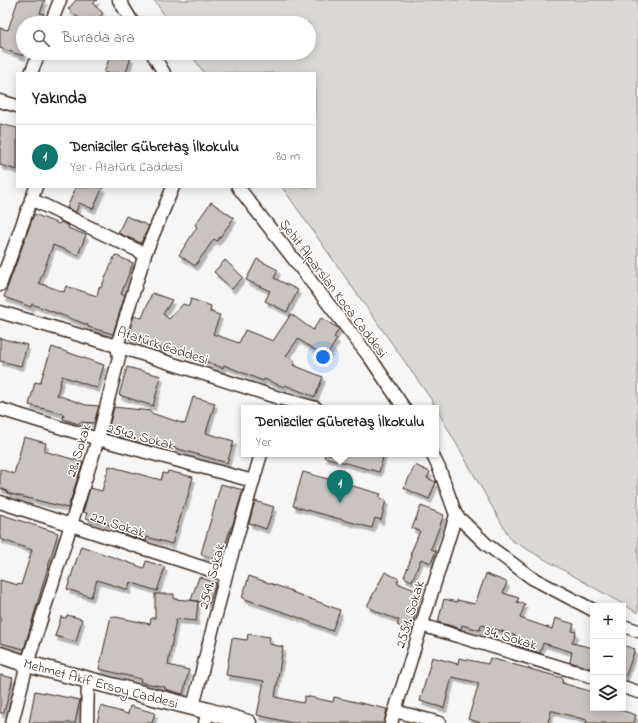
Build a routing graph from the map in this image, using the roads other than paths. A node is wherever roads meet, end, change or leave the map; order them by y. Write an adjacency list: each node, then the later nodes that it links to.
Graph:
1 (60, 0): 3 (street)
2 (119, 0): 4 (street)
3 (54, 16)
4 (129, 16)
5 (36, 60): 7 (street)
6 (156, 60): 8 (street)
7 (31, 72)
8 (163, 72)
9 (0, 101): 10 (street)
10 (16, 106)
11 (36, 188): 14 (street)
12 (173, 188): 15 (street, 28. Sokak)
13 (239, 188): 21 (street, Şehit Alparslan Koca Caddesi)
14 (31, 199): 15 (street); 16 (street)
15 (145, 254): 18 (street, 28. Sokak)
16 (0, 285)
17 (0, 312): 18 (street, Atatürk Caddesi)
18 (117, 346): 19 (street, Atatürk Caddesi); 23 (street, 28. Sokak)
19 (277, 403): 20 (street, Atatürk Caddesi)
20 (293, 405)
21 (402, 405)
22 (0, 409): 23 (street, 2542. Sokak)
23 (98, 439): 26 (street, 2542. Sokak); 29 (street, 28. Sokak)
24 (260, 457): 26 (street, 2549. Sokak)
25 (434, 457): 28 (street)
26 (253, 481): 30 (street, 2549. Sokak)
27 (0, 502): 29 (street, 22. Sokak)
28 (456, 514): 31 (street); 32 (street, 2551. Sokak)
29 (71, 524): 30 (street, 22. Sokak); 36 (street, 28. Sokak)
30 (226, 575): 41 (street, 2549. Sokak)
31 (590, 608)
32 (421, 625): 37 (street, 34. Sokak); 42 (street, 2551. Sokak)
33 (626, 627): 34 (street)
34 (638, 631)
35 (0, 655): 36 (street, Mehmet Akif Ersoy Caddesi)
36 (27, 664): 38 (street, Mehmet Akif Ersoy Caddesi); 44 (street, 28. Sokak)
37 (590, 677)
38 (88, 680): 41 (street, Mehmet Akif Ersoy Caddesi); 45 (street)
39 (626, 688): 40 (street)
40 (638, 692)
41 (192, 707): 43 (street, Mehmet Akif Ersoy Caddesi)
42 (395, 711): 47 (street, 2551. Sokak); 48 (street)
43 (207, 717): 46 (street, Mehmet Akif Ersoy Caddesi)
44 (12, 723)
45 (87, 723)
46 (248, 723)
47 (391, 723)
48 (440, 723)

